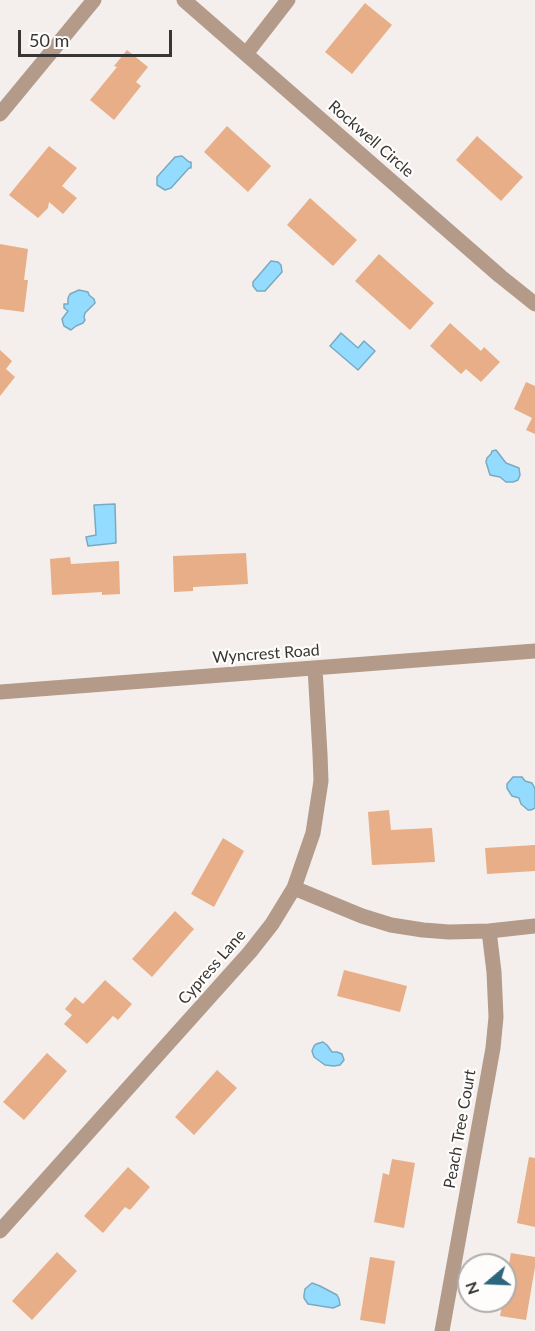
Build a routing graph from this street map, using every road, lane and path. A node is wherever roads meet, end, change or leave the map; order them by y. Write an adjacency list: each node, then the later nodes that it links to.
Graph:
1 (94, 0): 5 (street)
2 (184, 0): 4 (street, Rockwell Circle)
3 (288, 0): 4 (street)
4 (246, 54): 6 (street, Rockwell Circle)
5 (0, 114)
6 (535, 304)
7 (535, 651): 8 (street, Wyncrest Road)
8 (315, 668): 9 (street, Wyncrest Road); 10 (street, Cypress Lane)
9 (0, 692)
10 (294, 888): 12 (street); 13 (street, Cypress Lane)
11 (535, 926): 12 (street)
12 (489, 931): 14 (street, Peach Tree Court)
13 (0, 1231)
14 (442, 1331)

